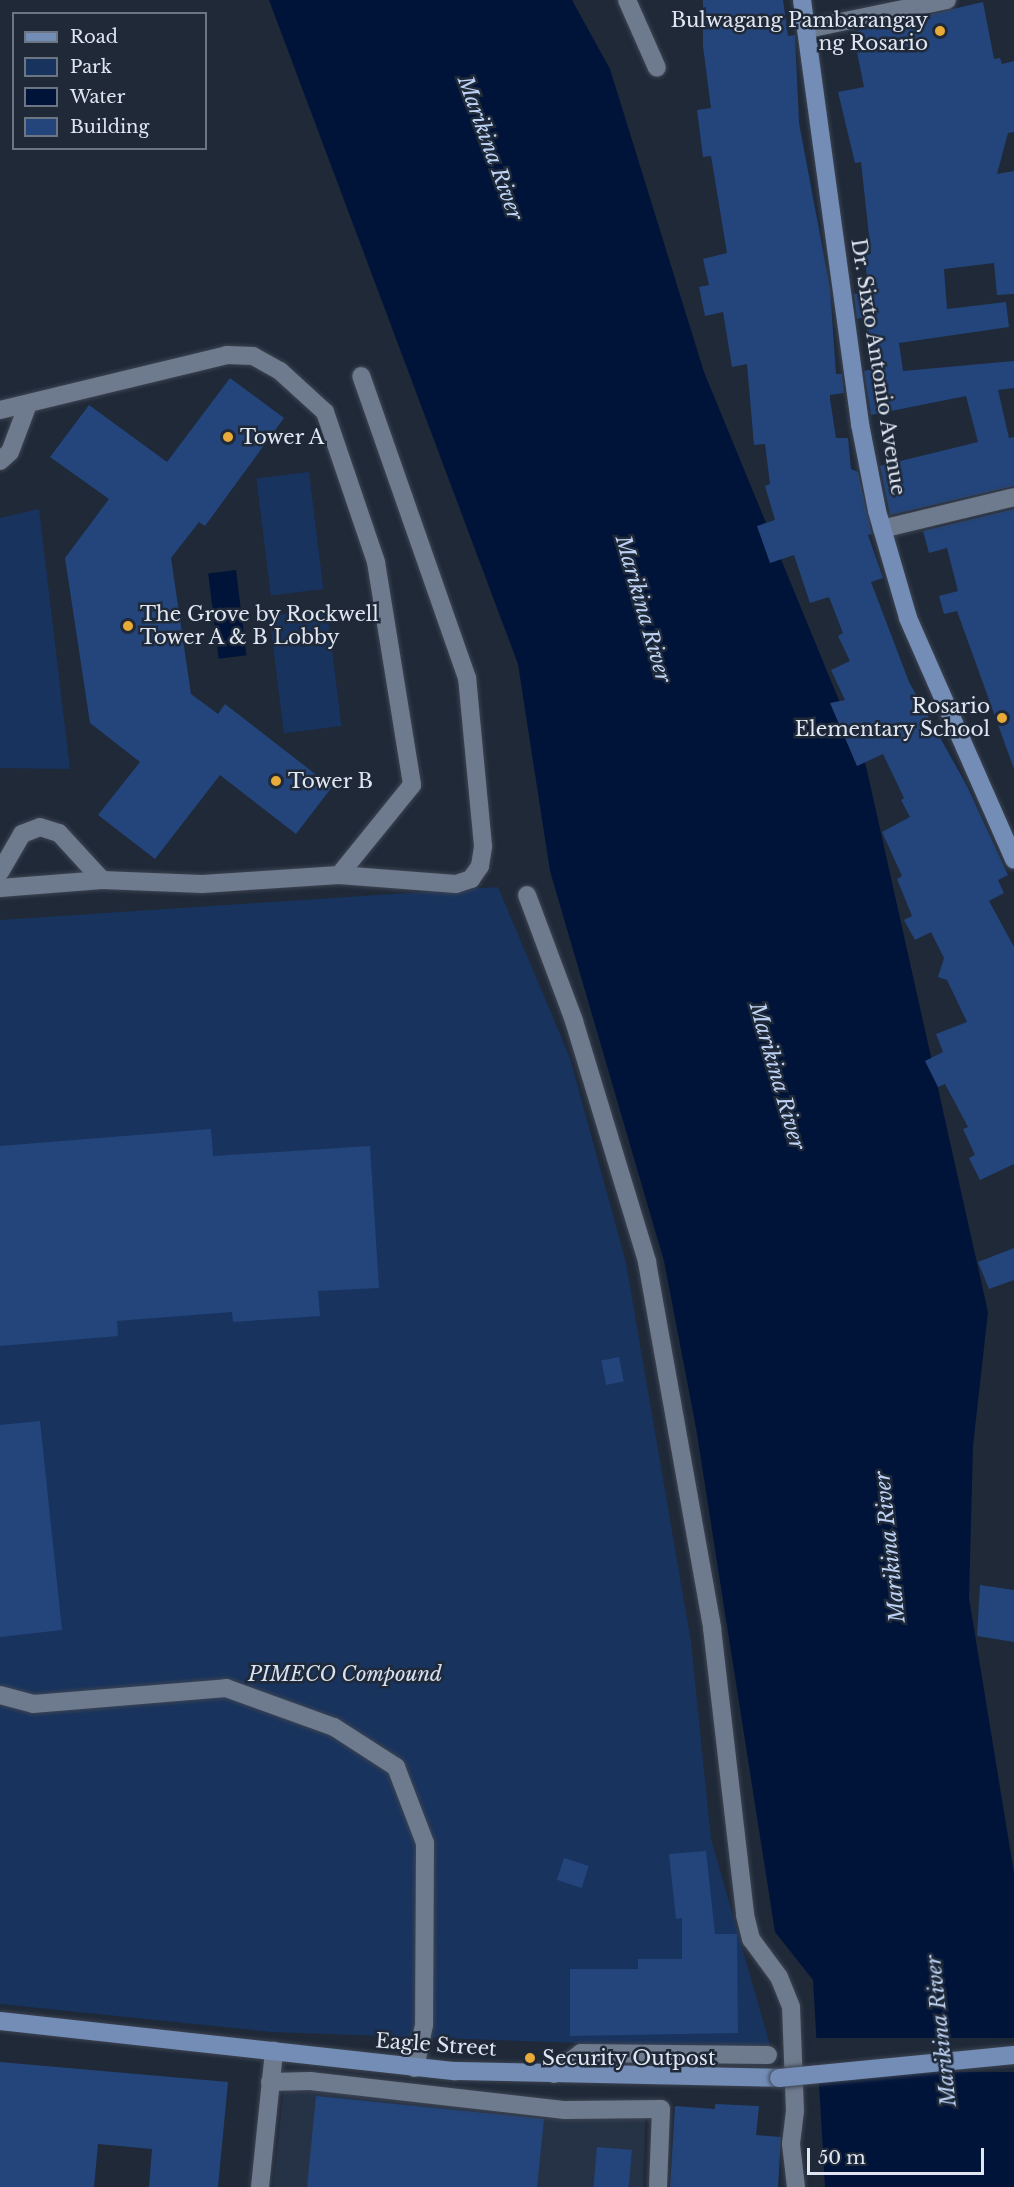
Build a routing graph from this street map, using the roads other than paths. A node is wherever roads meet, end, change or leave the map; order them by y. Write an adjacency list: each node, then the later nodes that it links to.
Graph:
1 (627, 0): 5 (street)
2 (802, 0): 4 (main road, Dr. Sixto Antonio Avenue)
3 (947, 0): 4 (street)
4 (807, 29): 11 (main road, Dr. Sixto Antonio Avenue)
5 (657, 69)
6 (361, 376): 14 (street)
7 (28, 404): 8 (street); 9 (street); 14 (street)
8 (0, 410)
9 (0, 461)
10 (1014, 497): 11 (street)
11 (882, 529): 12 (main road, Dr. Sixto Antonio Avenue)
12 (1014, 860)
13 (0, 872): 15 (street)
14 (339, 875): 15 (street)
15 (102, 880): 16 (street)
16 (0, 888)
17 (527, 895): 30 (street)
18 (0, 1695): 23 (street)
19 (0, 2021): 20 (main road, Eagle Street)
20 (274, 2051): 23 (main road, Eagle Street); 26 (street)
21 (768, 2055): 25 (street)
22 (1014, 2055): 25 (main road, Eagle Street, bridge)
23 (415, 2068): 24 (main road, Eagle Street)
24 (455, 2071): 25 (main road, Eagle Street); 27 (street)
25 (554, 2074)
26 (270, 2082): 27 (street); 28 (street)
27 (448, 2100): 29 (street)
28 (260, 2187)
29 (658, 2187)
30 (796, 2187)

